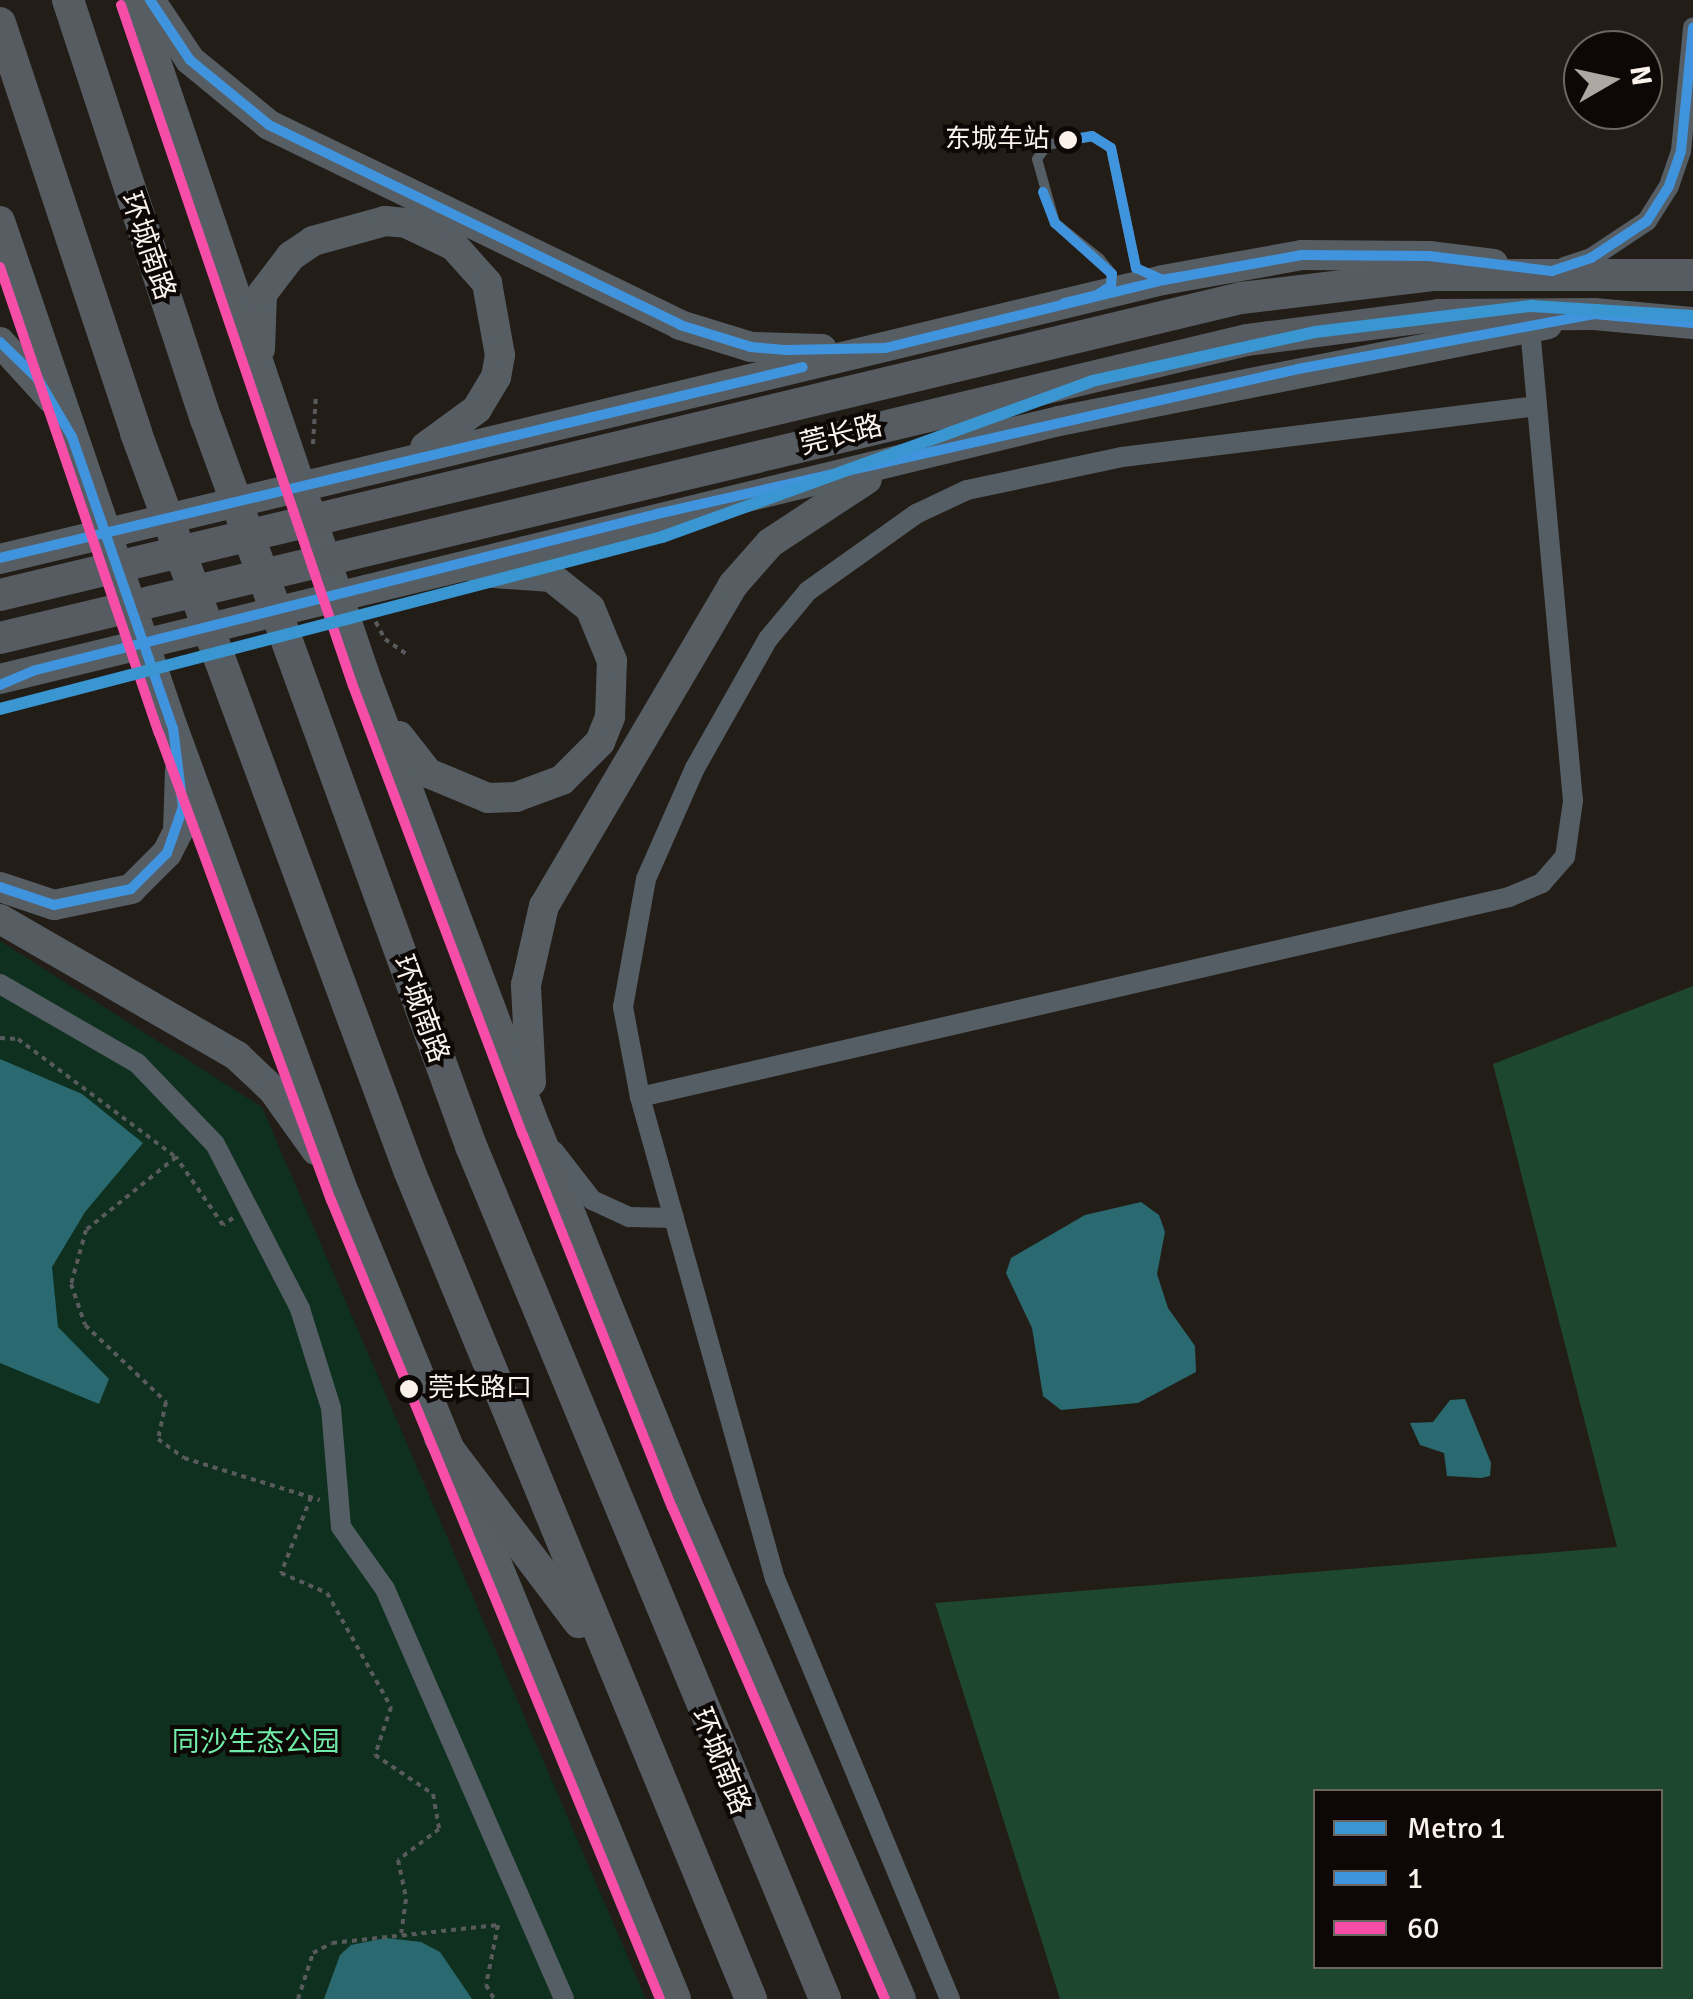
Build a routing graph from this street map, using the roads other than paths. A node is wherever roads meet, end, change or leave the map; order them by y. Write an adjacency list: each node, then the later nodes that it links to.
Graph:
1 (68, 0): 41 (highway, 环城南路)
2 (135, 0): 16 (main road)
3 (150, 0): 15 (main road)
4 (0, 23): 24 (highway)
5 (1693, 28): 7 (street)
6 (0, 221): 18 (main road)
7 (1552, 271): 8 (highway, 莞长路); 9 (main road); 23 (highway, 莞长路)
8 (1693, 275)
9 (1164, 280): 10 (main road); 10 (lane)
10 (1097, 296): 15 (main road)
11 (1594, 314): 12 (highway, 莞长路); 13 (main road); 25 (highway, 莞长路)
12 (1693, 323)
13 (1530, 327): 17 (street); 19 (main road)
14 (0, 342): 18 (main road)
15 (885, 348): 20 (main road)
16 (268, 401): 20 (main road); 26 (main road)
17 (1536, 406): 32 (street); 32 (street)
18 (72, 437): 28 (main road)
19 (917, 457): 22 (main road); 33 (main road)
20 (363, 471): 21 (main road)
21 (2, 558)
22 (395, 580): 24 (main road); 26 (main road)
23 (0, 596)
24 (206, 628): 27 (main road); 37 (highway)
25 (0, 638)
26 (367, 681): 33 (main road)
27 (0, 682)
28 (173, 728): 29 (main road); 34 (main road)
29 (0, 888)
30 (0, 919): 34 (main road)
31 (0, 984): 38 (street)
32 (640, 1097): 35 (street)
33 (536, 1130): 35 (street); 42 (main road)
34 (345, 1195): 36 (main road)
35 (674, 1218): 43 (street)
36 (440, 1438): 37 (highway); 39 (main road)
37 (606, 1658): 40 (highway)
38 (564, 1999)
39 (676, 1999)
40 (751, 1999)
41 (825, 1999)
42 (901, 1999)
43 (950, 1999)

